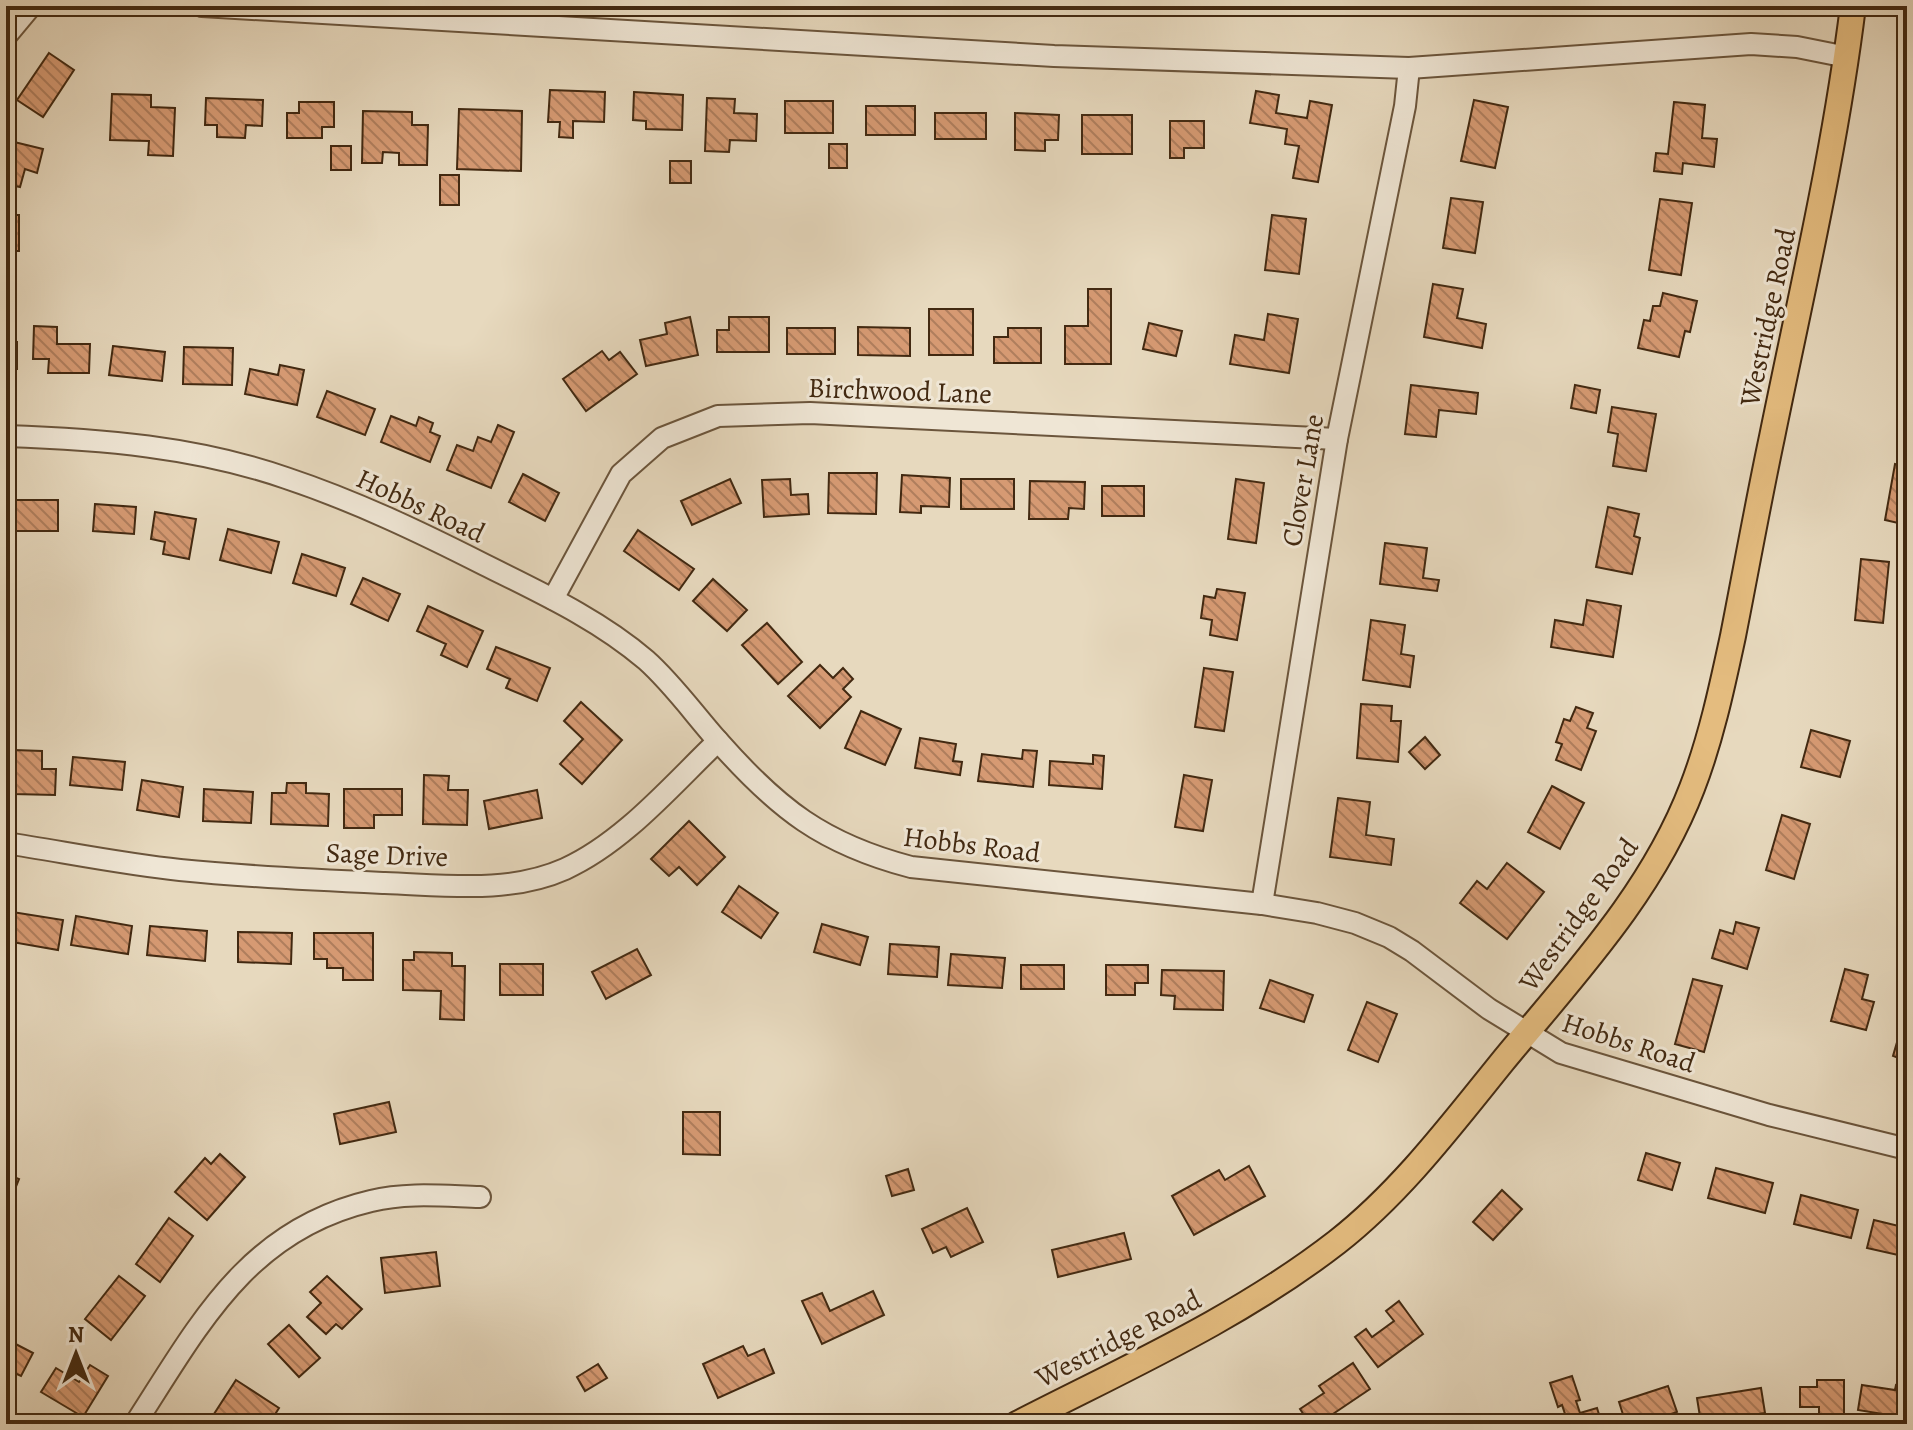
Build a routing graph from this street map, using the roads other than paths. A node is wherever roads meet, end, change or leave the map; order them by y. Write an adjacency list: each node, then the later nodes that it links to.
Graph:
1 (31, 6): 4 (street)
2 (202, 6): 6 (street)
3 (1853, 6): 5 (main road, Westridge Road)
4 (6, 36)
5 (1847, 57): 6 (street); 13 (main road, Westridge Road)
6 (1409, 68): 8 (street, Clover Lane)
7 (6, 436): 9 (street, Hobbs Road)
8 (1337, 439): 9 (street, Birchwood Lane); 12 (street, Clover Lane)
9 (553, 599): 10 (street, Hobbs Road)
10 (718, 741): 11 (street, Sage Drive); 12 (street, Hobbs Road)
11 (6, 843)
12 (1262, 904): 13 (street, Hobbs Road)
13 (1527, 1033): 14 (street, Hobbs Road); 17 (main road, Westridge Road)
14 (1907, 1149)
15 (480, 1197): 16 (street)
16 (135, 1424)
17 (1017, 1424)

